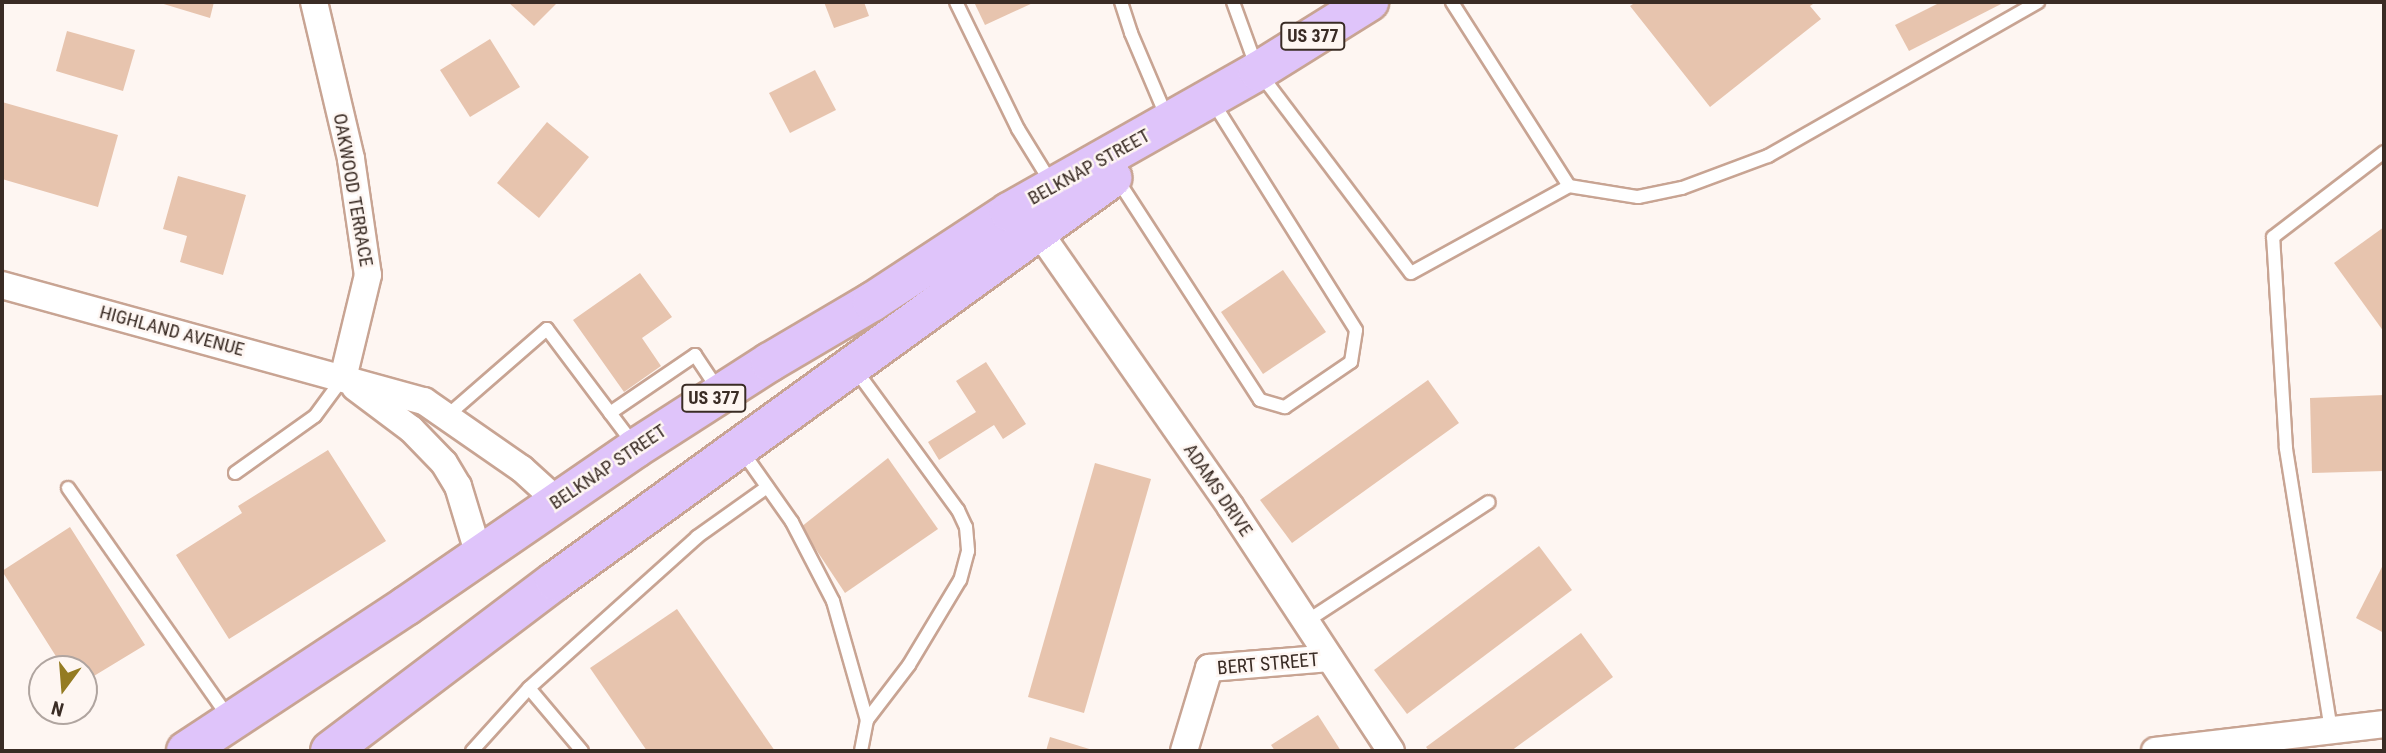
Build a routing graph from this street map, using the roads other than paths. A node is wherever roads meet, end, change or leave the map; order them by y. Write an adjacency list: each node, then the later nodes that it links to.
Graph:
1 (314, 2): 18 (street, OAKWOOD TERRACE)
2 (956, 2): 14 (lane)
3 (1121, 2): 10 (lane)
4 (1233, 2): 8 (lane)
5 (1369, 2): 8 (main road, BELKNAP STREET / US 377)
6 (1452, 2): 13 (lane)
7 (2038, 2): 13 (lane)
8 (1258, 71): 9 (main road, BELKNAP STREET / US 377); 10 (main road, BELKNAP STREET / US 377); 13 (lane)
9 (1214, 104): 12 (main road, BELKNAP STREET / US 377); 12 (lane)
10 (1169, 122): 14 (main road, BELKNAP STREET / US 377)
11 (2384, 152): 36 (lane)
12 (1115, 176): 15 (main road, BELKNAP STREET / US 377)
13 (1569, 186)
14 (1054, 187): 19 (main road, BELKNAP STREET / US 377)
15 (1039, 232): 17 (main road, BELKNAP STREET / US 377); 30 (street, ADAMS DRIVE)
16 (2, 285): 18 (street, HIGHLAND AVENUE)
17 (853, 366): 23 (main road, BELKNAP STREET / US 377); 33 (lane)
18 (343, 378): 21 (street); 24 (lane); 29 (street)
19 (721, 394): 20 (lane); 22 (main road, BELKNAP STREET / US 377)
20 (610, 413): 21 (lane); 22 (lane)
21 (448, 415): 27 (street)
22 (636, 448): 27 (main road, BELKNAP STREET / US 377)
23 (740, 448): 25 (lane); 37 (main road, BELKNAP STREET / US 377)
24 (234, 473)
25 (767, 487): 32 (lane); 33 (lane)
26 (68, 488): 34 (lane)
27 (557, 501): 29 (main road, BELKNAP STREET / US 377)
28 (1489, 502): 30 (lane)
29 (479, 555): 34 (main road, BELKNAP STREET / US 377)
30 (1307, 621): 31 (street, ADAMS DRIVE)
31 (1330, 658): 42 (street, BERT STREET); 43 (street, ADAMS DRIVE)
32 (529, 688): 39 (lane); 40 (lane)
33 (867, 720): 41 (lane)
34 (232, 721): 38 (main road, BELKNAP STREET / US 377)
35 (2384, 724): 36 (street)
36 (2331, 730): 44 (street)
37 (335, 749)
38 (186, 751)
39 (472, 751)
40 (582, 751)
41 (862, 751)
42 (1184, 751)
43 (1391, 751)
44 (2155, 751)

